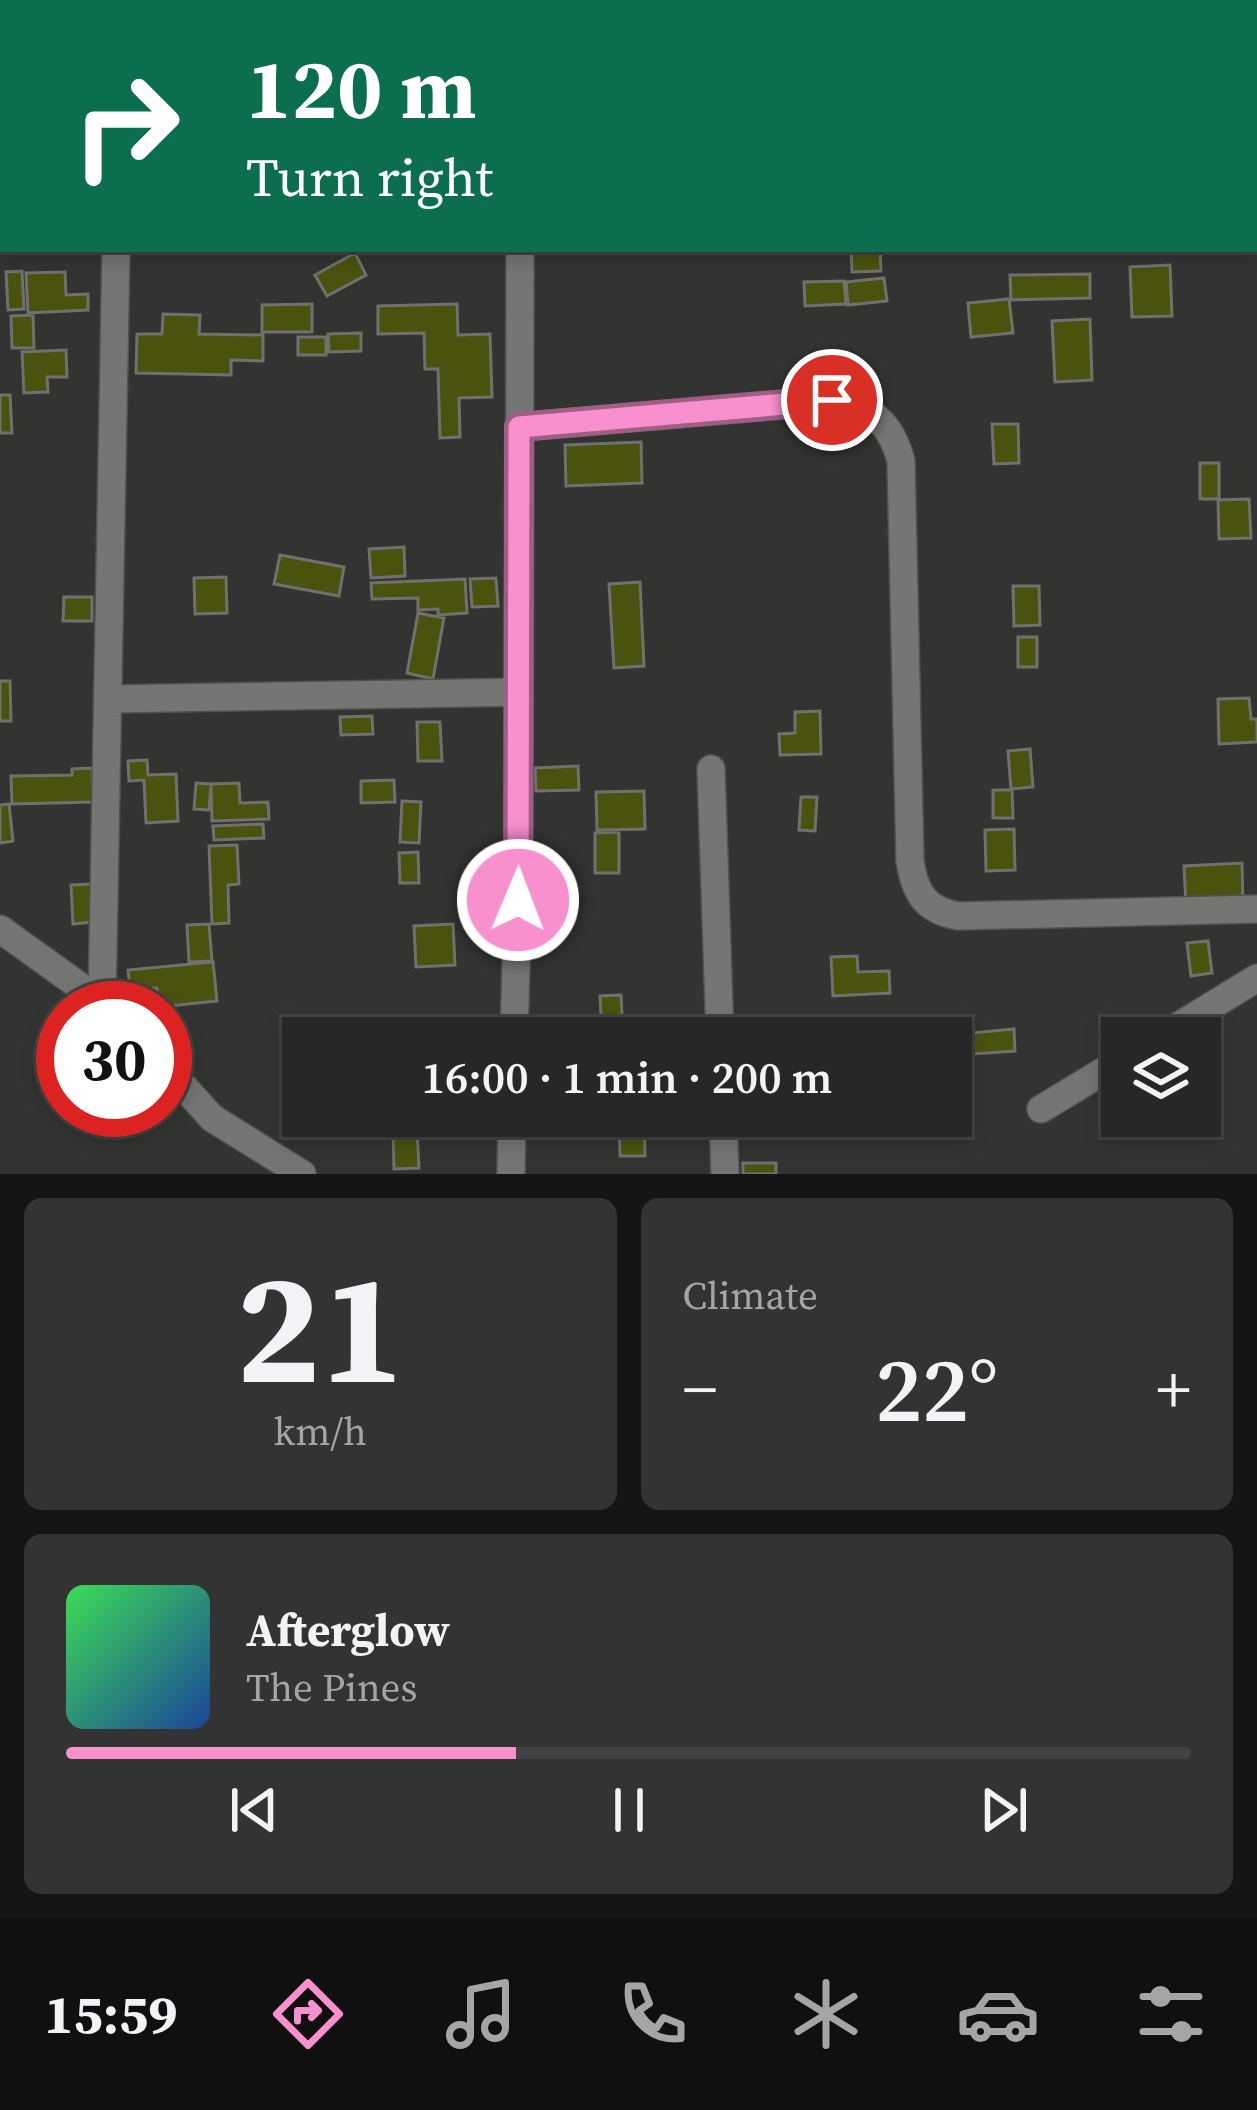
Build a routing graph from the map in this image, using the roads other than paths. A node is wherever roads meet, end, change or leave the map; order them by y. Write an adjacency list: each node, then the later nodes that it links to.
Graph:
1 (116, 252): 5 (street)
2 (520, 252): 3 (street)
3 (519, 427): 4 (street); 7 (street)
4 (518, 692): 5 (street); 12 (street)
5 (108, 699): 11 (street)
6 (710, 769): 13 (street)
7 (1257, 909)
8 (0, 929): 10 (street)
9 (1257, 978): 14 (street)
10 (73, 981)
11 (106, 981)
12 (514, 1017)
13 (719, 1017)
14 (1193, 1017)
15 (1101, 1073): 17 (street)
16 (192, 1096): 20 (street)
17 (1041, 1109)
18 (512, 1137): 21 (street)
19 (724, 1137): 22 (street)
20 (302, 1174)
21 (511, 1174)
22 (725, 1174)

